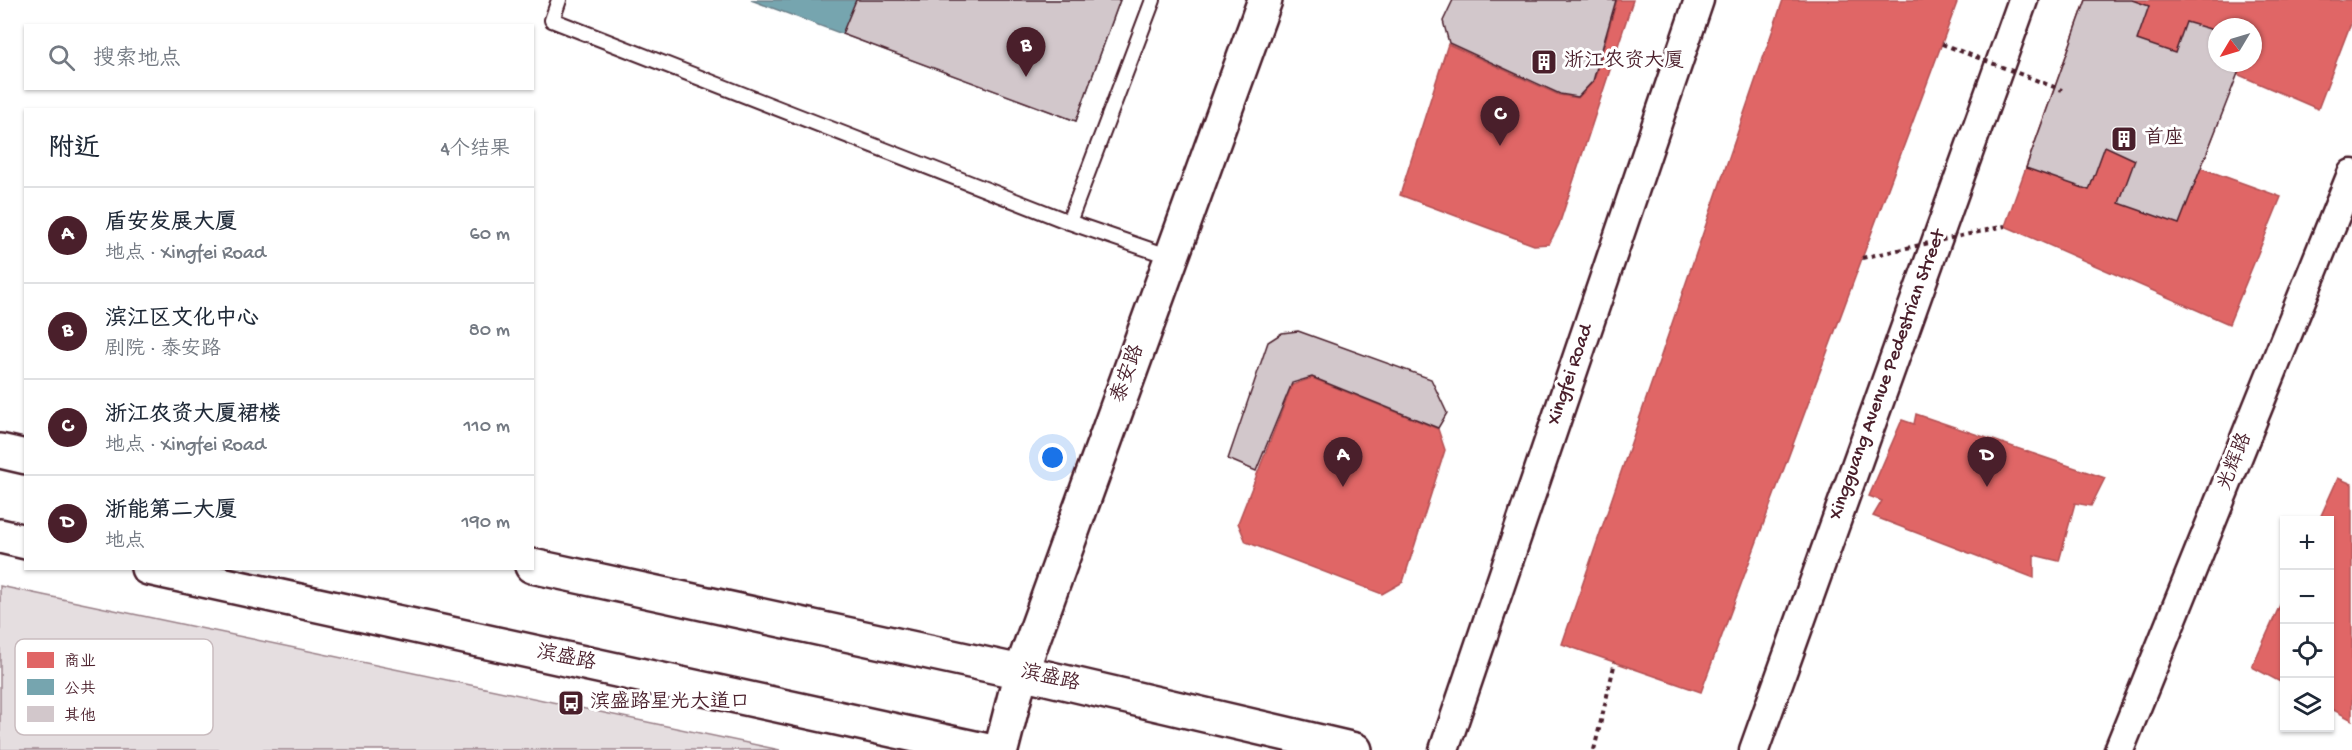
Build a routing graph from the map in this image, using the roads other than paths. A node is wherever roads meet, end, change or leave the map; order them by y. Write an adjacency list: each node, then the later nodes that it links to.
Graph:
1 (559, 0): 7 (lane)
2 (1153, 0): 7 (lane)
3 (1265, 0): 8 (main road, 泰安路)
4 (1699, 0): 19 (street, Xingfei Road)
5 (2023, 0): 20 (street, Xingguang Avenue Pedestrian Street)
6 (2352, 174): 21 (street, 光辉路)
7 (1070, 222): 8 (lane)
8 (1171, 257): 15 (main road, 泰安路)
9 (0, 451): 10 (main road)
10 (24, 457)
11 (0, 536): 12 (main road)
12 (24, 542)
13 (534, 566): 15 (main road, 滨盛路)
14 (157, 570): 16 (main road, 滨盛路)
15 (1021, 672): 17 (main road, 泰安路); 18 (main road, 滨盛路)
16 (984, 750)
17 (1001, 750)
18 (1355, 750)
19 (1444, 750)
20 (1754, 750)
21 (2119, 750)

